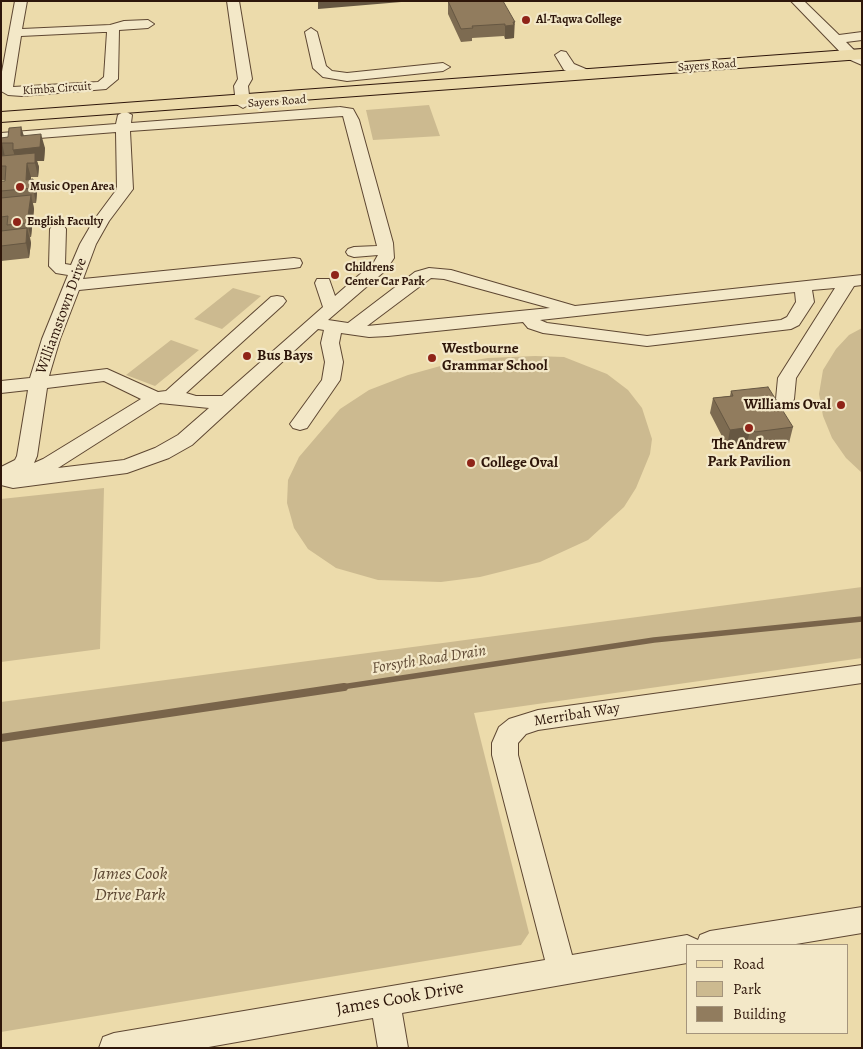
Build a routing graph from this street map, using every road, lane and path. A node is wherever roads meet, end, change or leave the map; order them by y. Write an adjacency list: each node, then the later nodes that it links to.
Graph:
1 (21, 1): 7 (street, Kimba Circuit)
2 (233, 1): 12 (street)
3 (803, 3): 8 (street)
4 (148, 24): 5 (street)
5 (110, 29): 7 (street); 7 (street, Kimba Circuit)
6 (311, 32): 11 (street)
7 (16, 33)
8 (849, 38): 9 (street)
9 (859, 56): 11 (main road, Sayers Road)
10 (443, 68): 11 (street)
11 (415, 83): 12 (main road, Sayers Road)
12 (248, 101): 14 (main road, Sayers Road); 15 (main road, Sayers Road)
13 (1, 116): 14 (main road, Sayers Road)
14 (19, 116): 15 (main road)
15 (124, 120): 16 (main road, Sayers Road); 17 (street); 19 (street); 22 (street, Williamstown Drive)
16 (1, 121)
17 (1, 137)
18 (58, 229): 22 (street)
19 (385, 250): 20 (street); 29 (street)
20 (354, 252)
21 (294, 263): 22 (street)
22 (75, 278): 30 (street, Williamstown Drive)
23 (854, 281): 25 (street); 33 (street)
24 (323, 283): 29 (street)
25 (803, 287): 27 (street); 28 (street)
26 (277, 301): 32 (street)
27 (580, 311): 28 (street); 29 (street)
28 (528, 316): 29 (street)
29 (339, 321): 35 (street); 37 (street)
30 (38, 383): 31 (street); 32 (street, Williamstown Drive); 39 (street)
31 (1, 387)
32 (163, 398): 34 (street, Williamstown Drive); 40 (street)
33 (785, 399)
34 (196, 402): 35 (street, Williamstown Drive); 36 (street)
35 (227, 402): 36 (street)
36 (210, 418): 40 (street)
37 (300, 424)
38 (58, 441): 39 (street)
39 (25, 460): 40 (street)
40 (3, 478)
41 (862, 674): 45 (street, Merribah Way)
42 (862, 920): 43 (street)
43 (716, 944)
44 (686, 949): 45 (street, James Cook Drive)
45 (562, 970): 46 (street, James Cook Drive)
46 (385, 1001): 47 (street, James Cook Drive); 48 (street)
47 (114, 1048)
48 (393, 1048)

